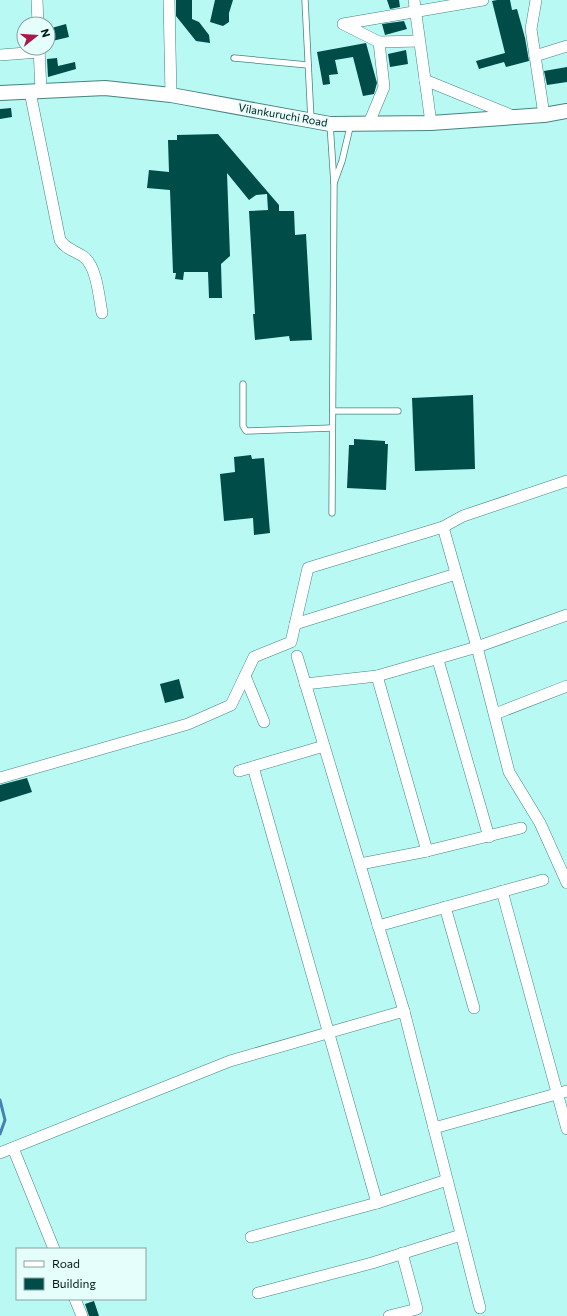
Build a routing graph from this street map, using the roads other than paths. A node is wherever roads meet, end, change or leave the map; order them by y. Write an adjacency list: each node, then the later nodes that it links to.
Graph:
1 (37, 0): 8 (street)
2 (169, 0): 21 (street)
3 (305, 0): 17 (lane)
4 (414, 0): 7 (street)
5 (483, 0): 7 (street)
6 (536, 0): 15 (street)
7 (415, 12): 9 (street); 10 (street)
8 (38, 16)
9 (419, 41): 10 (street); 18 (street)
10 (379, 42): 27 (street)
11 (567, 46): 15 (street)
12 (16, 53): 13 (street)
13 (0, 55)
14 (38, 56): 19 (street)
15 (535, 56): 23 (street)
16 (234, 58): 17 (lane)
17 (308, 65): 25 (lane)
18 (425, 80): 24 (street); 28 (street)
19 (35, 92): 20 (street, Vilankuruchi Road); 21 (street, Vilankuruchi Road); 31 (street)
20 (0, 93)
21 (170, 96): 25 (street, Vilankuruchi Road)
22 (567, 111): 23 (street, Vilankuruchi Road)
23 (544, 115): 24 (street, Vilankuruchi Road)
24 (513, 117): 28 (street, Vilankuruchi Road)
25 (311, 120): 29 (street, Vilankuruchi Road)
26 (351, 123): 27 (street, Vilankuruchi Road); 29 (street, Vilankuruchi Road); 30 (lane)
27 (369, 123): 28 (street, Vilankuruchi Road)
28 (431, 123)
29 (330, 124): 30 (lane)
30 (334, 184): 33 (lane)
31 (102, 313)
32 (243, 384): 35 (lane)
33 (333, 410): 34 (lane); 35 (lane)
34 (398, 411)
35 (332, 428): 37 (lane)
36 (567, 482): 38 (street)
37 (332, 513)
38 (443, 527): 39 (street); 41 (street)
39 (456, 574): 41 (street); 42 (street)
40 (567, 615): 42 (street)
41 (295, 624): 45 (street)
42 (477, 647): 44 (street); 49 (street)
43 (297, 656): 47 (street)
44 (438, 660): 46 (street); 56 (street)
45 (245, 676): 50 (street); 54 (street)
46 (377, 676): 47 (street); 57 (street)
47 (305, 684): 51 (street)
48 (567, 686): 49 (street)
49 (495, 714): 60 (street)
50 (264, 722)
51 (324, 746): 52 (street); 58 (street)
52 (253, 767): 53 (street); 66 (street)
53 (239, 771)
54 (0, 778)
55 (521, 828): 56 (street)
56 (489, 837): 57 (street)
57 (428, 851): 58 (street)
58 (360, 864): 63 (street)
59 (543, 880): 61 (street)
60 (567, 883)
61 (502, 891): 62 (street); 67 (street)
62 (445, 907): 63 (street); 64 (street)
63 (378, 926): 65 (street)
64 (474, 1008)
65 (404, 1011): 66 (street); 68 (street)
66 (328, 1033): 70 (street); 73 (street)
67 (562, 1092): 68 (street); 69 (street)
68 (434, 1128): 72 (street)
69 (567, 1129)
70 (13, 1148): 71 (street); 76 (street)
71 (0, 1153)
72 (447, 1180): 73 (street); 74 (street)
73 (376, 1203): 75 (street)
74 (461, 1235): 77 (street); 80 (street)
75 (251, 1237)
76 (54, 1248)
77 (402, 1254): 78 (street); 82 (street)
78 (258, 1293)
79 (75, 1300): 81 (street)
80 (480, 1308)
81 (82, 1316)
82 (389, 1316)

